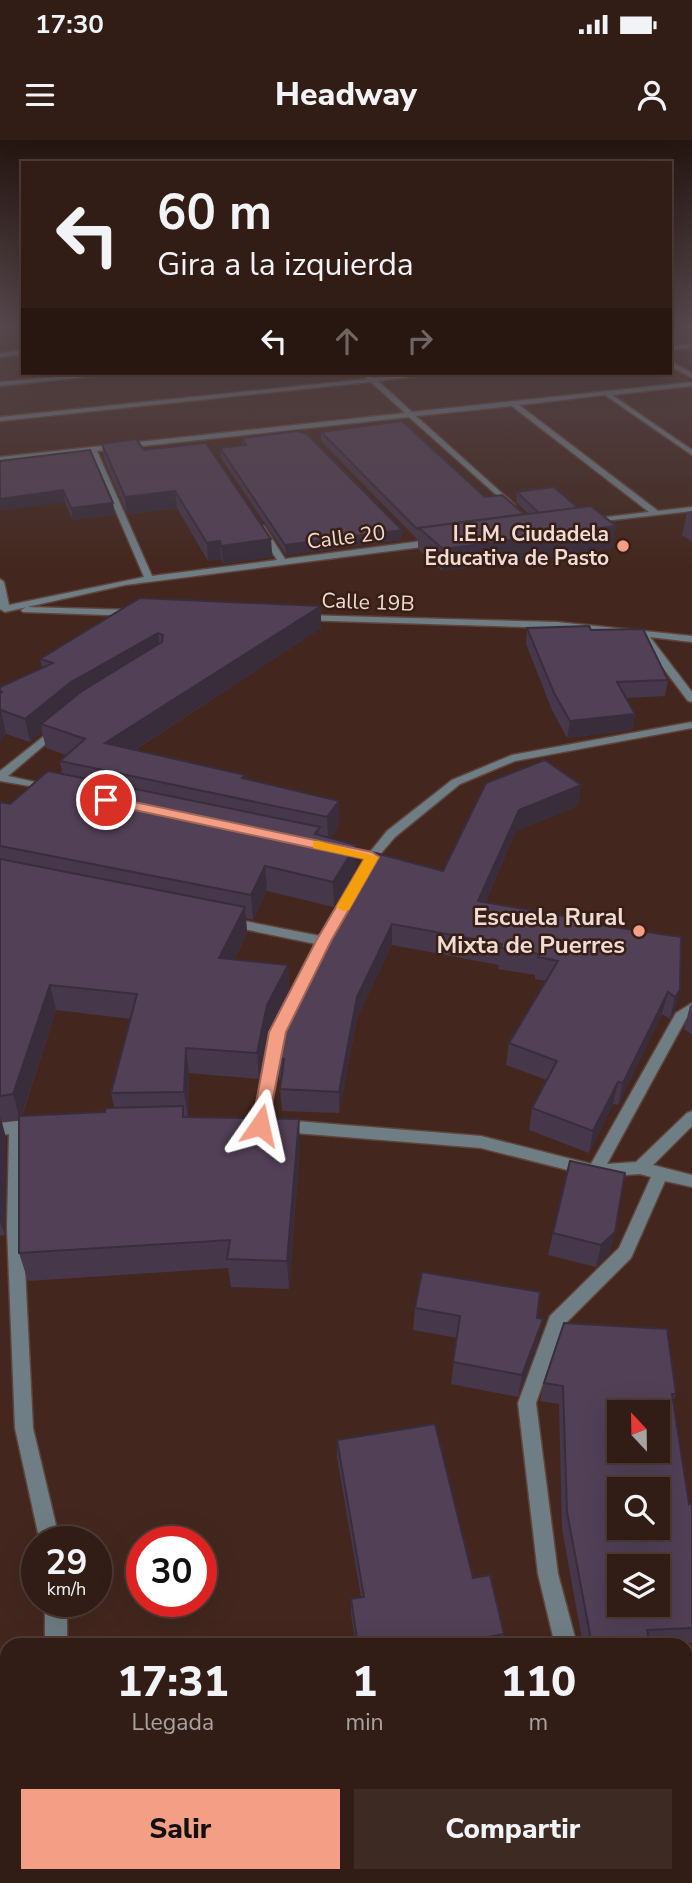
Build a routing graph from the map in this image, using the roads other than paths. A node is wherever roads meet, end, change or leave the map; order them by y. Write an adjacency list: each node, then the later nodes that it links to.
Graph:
1 (101, 408): 7 (street)
2 (403, 408): 6 (street)
3 (473, 408): 6 (street)
4 (519, 408): 17 (street)
5 (628, 408): 13 (street)
6 (411, 415): 8 (street); 15 (street)
7 (0, 419)
8 (299, 427): 9 (street); 10 (street)
9 (309, 437)
10 (201, 438): 11 (street); 12 (street)
11 (93, 449): 14 (street); 24 (street)
12 (209, 449)
13 (692, 453)
14 (0, 459)
15 (513, 508)
16 (692, 509): 17 (street)
17 (657, 514): 19 (street)
18 (253, 517): 23 (street)
19 (575, 523)
20 (405, 536): 22 (street)
21 (454, 540): 22 (street, Calle 20)
22 (415, 546): 23 (street, Calle 20)
23 (283, 562): 24 (street, Calle 20)
24 (149, 579): 26 (street, Calle 20)
25 (0, 582): 26 (street)
26 (3, 609): 27 (street)
27 (143, 613)
28 (295, 618): 29 (street, Calle 19B)
29 (642, 634): 30 (street, Calle 19B); 31 (street)
30 (692, 639)
31 (692, 699)
32 (70, 718): 34 (street)
33 (692, 725): 37 (street)
34 (0, 777): 35 (street)
35 (66, 792)
36 (216, 919): 37 (street)
37 (324, 941): 43 (street)
38 (692, 1008): 43 (street)
39 (692, 1117): 42 (street)
40 (58, 1127): 41 (street)
41 (9, 1128): 46 (street)
42 (640, 1168): 43 (street); 44 (street)
43 (595, 1171)
44 (660, 1175): 45 (street); 49 (street)
45 (692, 1181)
46 (46, 1526)
47 (56, 1617): 48 (street)
48 (56, 1638)
49 (564, 1638)

